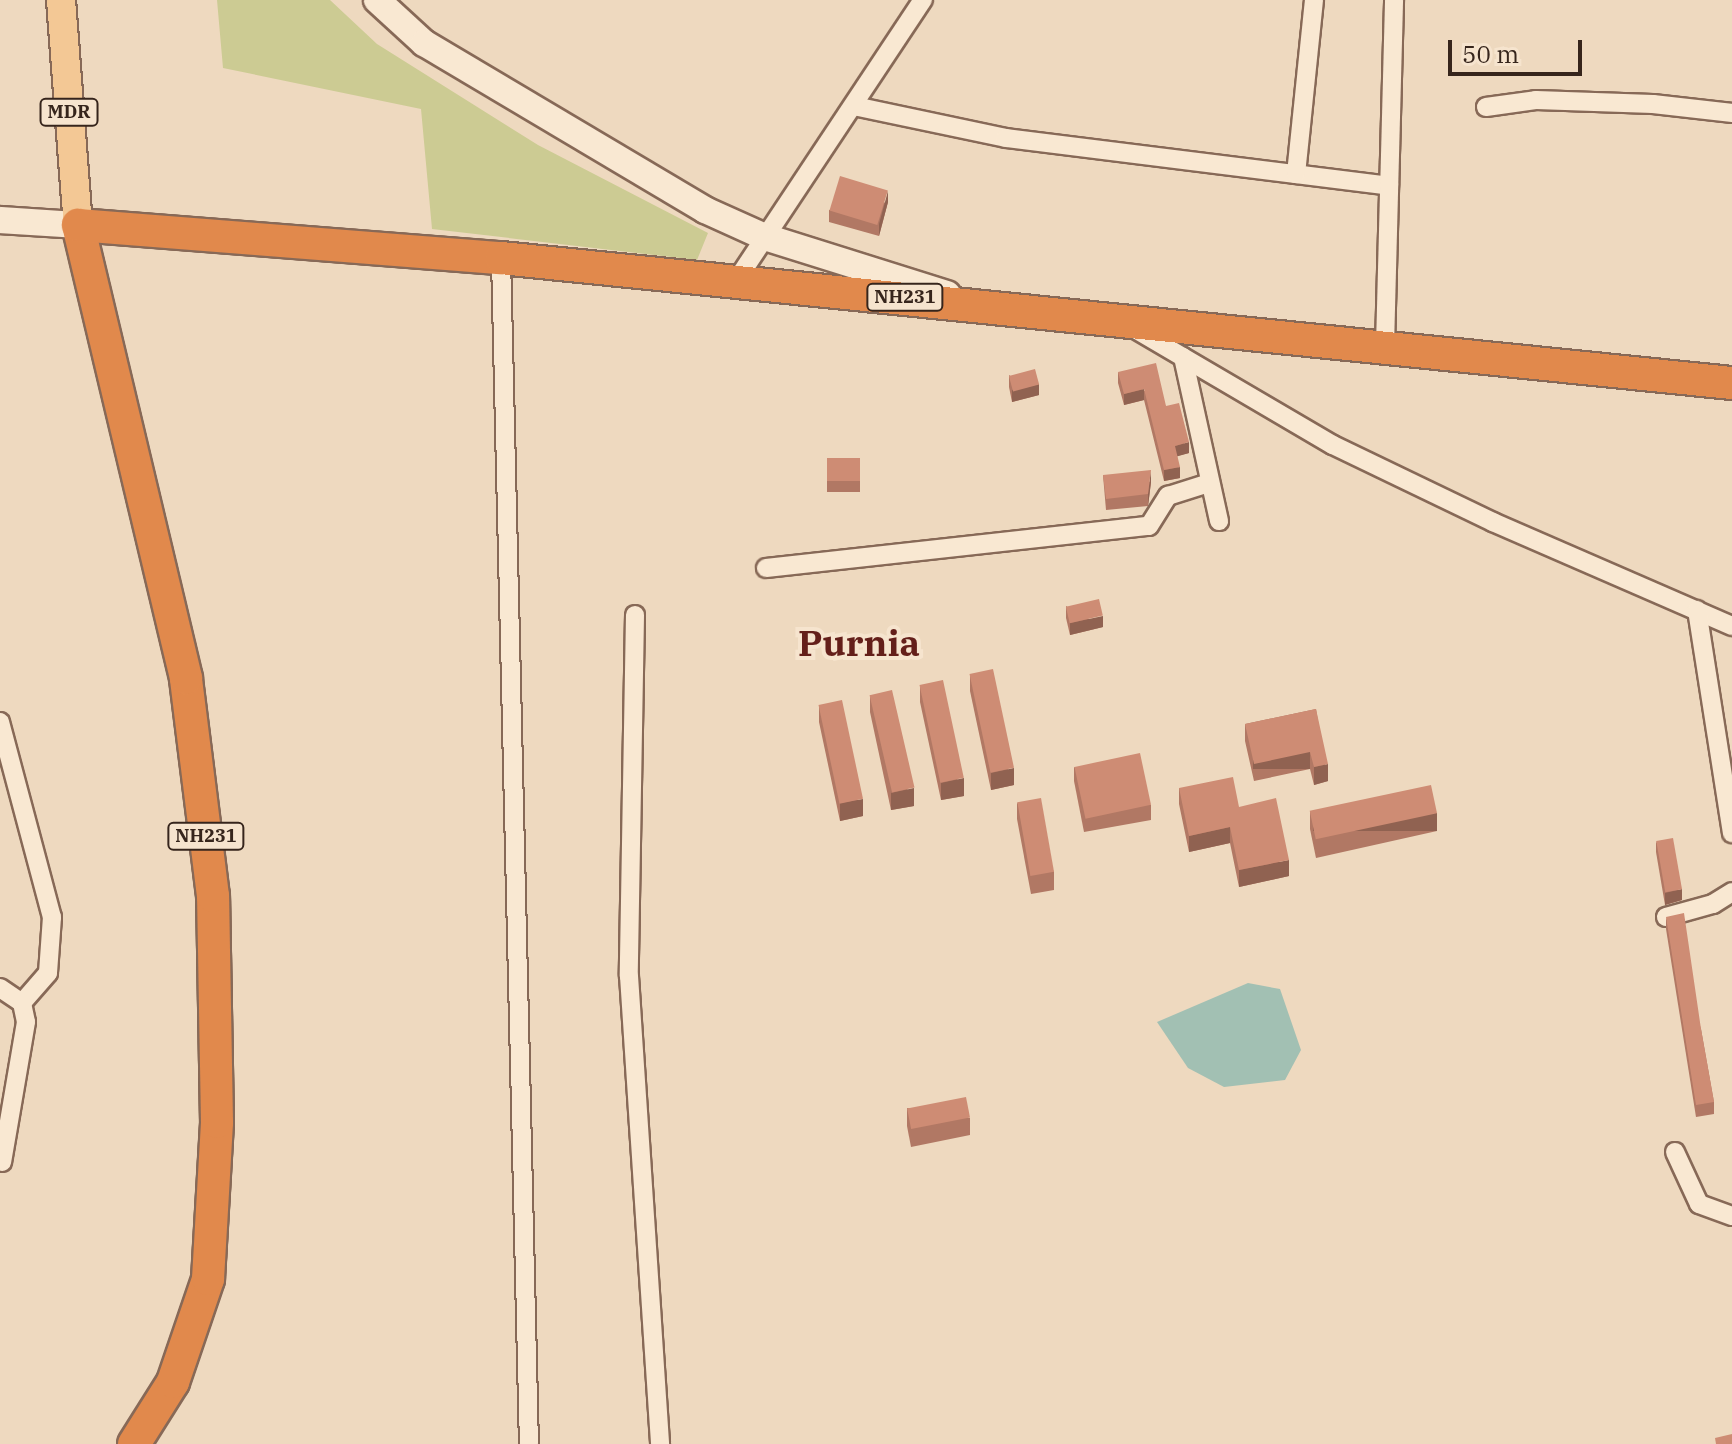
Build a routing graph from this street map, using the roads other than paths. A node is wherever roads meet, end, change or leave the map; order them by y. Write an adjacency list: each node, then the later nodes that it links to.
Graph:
1 (61, 0): 12 (main road, MDR)
2 (377, 0): 13 (street)
3 (923, 0): 6 (street)
4 (1314, 0): 9 (street)
5 (1394, 0): 10 (street)
6 (854, 106): 9 (street); 13 (street)
7 (1486, 107): 8 (street)
8 (1732, 113)
9 (1296, 174): 10 (street)
10 (1389, 186): 18 (street)
11 (0, 220): 12 (street)
12 (78, 225): 14 (highway, NH231); 37 (highway, NH231)
13 (765, 237): 15 (street); 16 (street)
14 (501, 258): 15 (highway, NH231); 38 (street)
15 (736, 281): 16 (highway, NH231)
16 (977, 304): 17 (highway, NH231)
17 (1122, 322): 18 (highway, NH231); 19 (street)
18 (1385, 346): 20 (highway, NH231)
19 (1183, 357): 21 (street); 24 (street)
20 (1732, 383)
21 (1209, 483): 22 (street); 23 (street)
22 (1219, 521)
23 (766, 568)
24 (1697, 610): 26 (street); 28 (street)
25 (635, 615): 39 (street)
26 (1732, 626)
27 (1, 730): 32 (street)
28 (1732, 833)
29 (1732, 892): 30 (street)
30 (1666, 917)
31 (0, 988): 32 (street)
32 (22, 1003): 33 (street)
33 (8, 1077): 35 (street)
34 (1675, 1152): 36 (street)
35 (1, 1166)
36 (1732, 1216)
37 (134, 1444)
38 (529, 1444)
39 (660, 1444)

